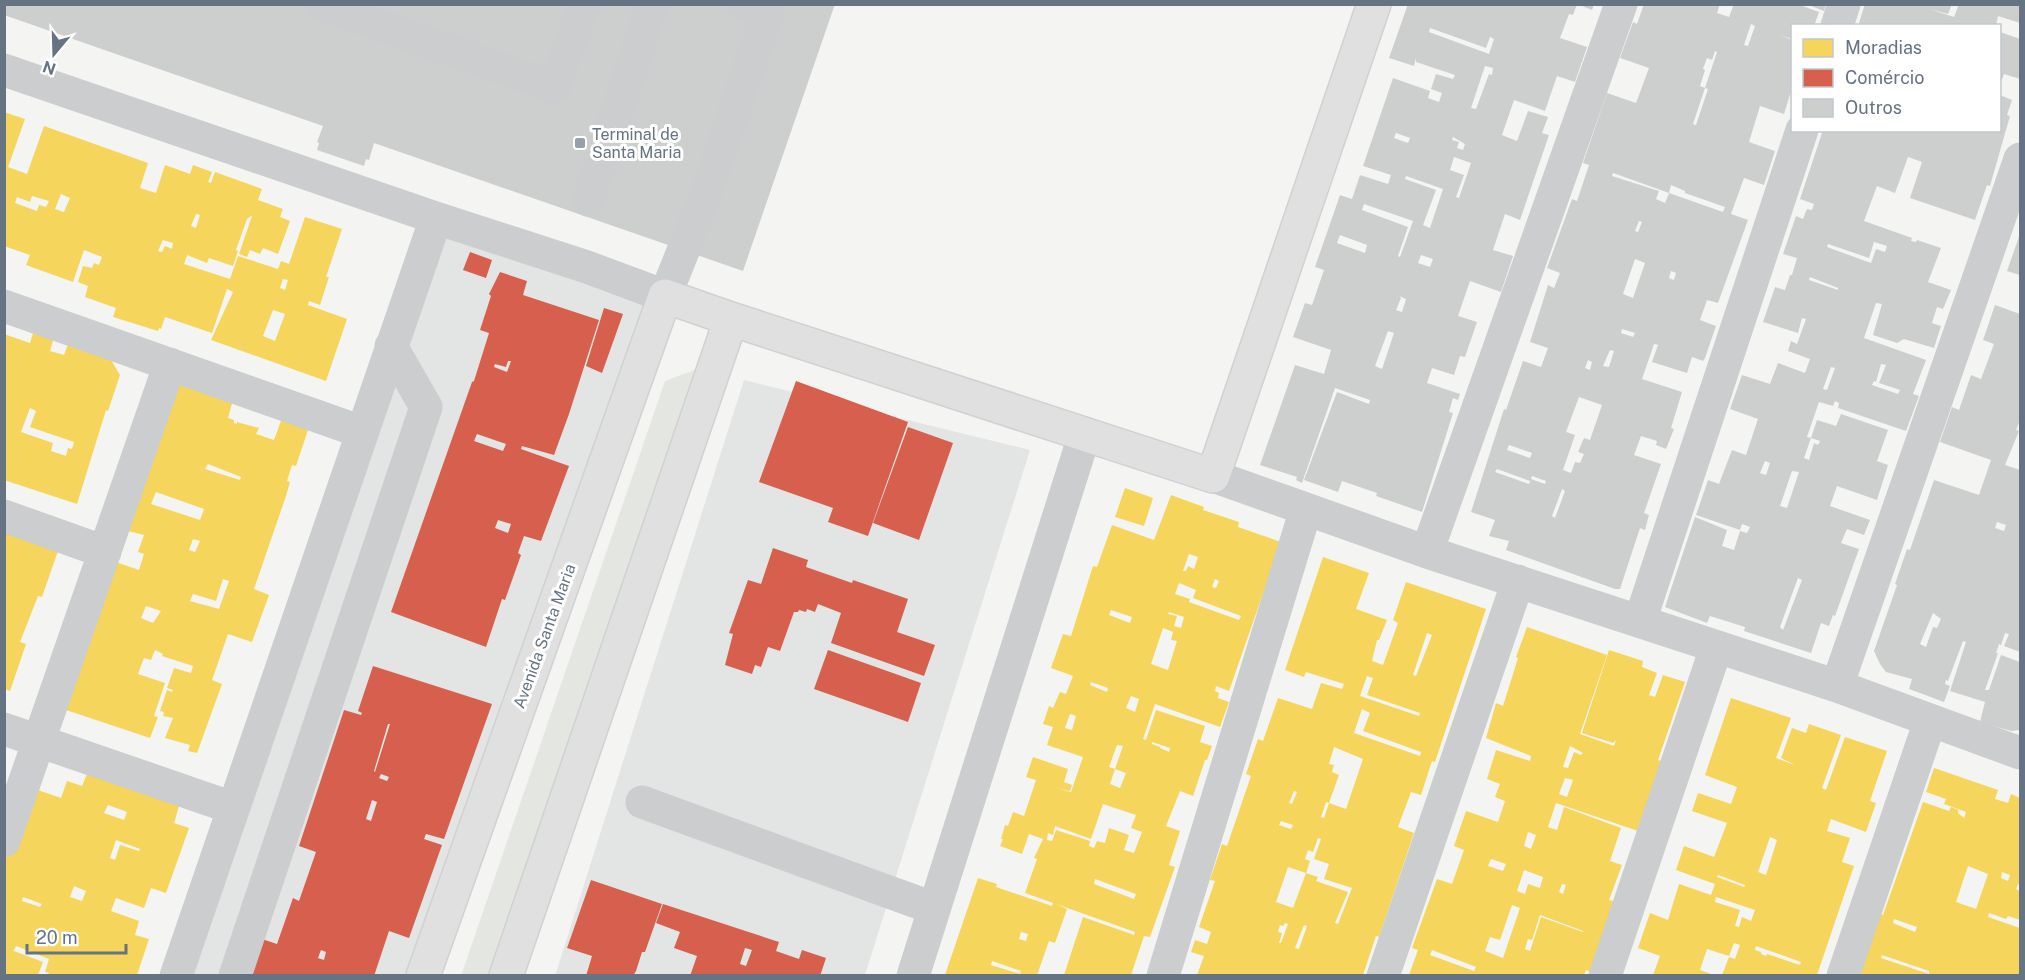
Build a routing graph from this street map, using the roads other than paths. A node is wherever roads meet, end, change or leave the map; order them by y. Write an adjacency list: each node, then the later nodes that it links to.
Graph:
1 (320, 4): 2 (street)
2 (585, 4)
3 (653, 4): 12 (street)
4 (1374, 4): 21 (main road)
5 (1621, 4): 25 (street)
6 (1844, 4): 8 (street)
7 (760, 7): 14 (street)
8 (1838, 24)
9 (4, 70): 13 (street)
10 (1801, 132): 27 (street)
11 (2020, 159): 29 (street)
12 (588, 200)
13 (436, 218): 14 (street); 17 (street)
14 (665, 296): 16 (main road); 40 (main road, Avenida Santa Maria)
15 (4, 306): 18 (street)
16 (731, 319): 20 (main road); 41 (main road)
17 (392, 346): 19 (street); 39 (street)
18 (170, 364): 19 (street); 24 (street)
19 (362, 432): 35 (street)
20 (1085, 433): 21 (main road); 37 (street)
21 (1213, 476): 22 (street)
22 (1306, 509): 25 (street); 43 (street)
23 (4, 516): 24 (street)
24 (105, 552): 32 (street)
25 (1427, 552): 26 (street)
26 (1518, 581): 27 (street); 44 (street)
27 (1640, 621): 28 (street)
28 (1716, 648): 29 (street); 45 (street)
29 (1836, 686): 30 (street)
30 (1930, 722): 33 (street); 46 (street)
31 (4, 729): 32 (street)
32 (39, 741): 35 (street); 36 (street)
33 (2020, 753)
34 (642, 802): 37 (street)
35 (234, 808): 38 (street)
36 (4, 841)
37 (933, 908): 42 (street)
38 (176, 975)
39 (236, 975)
40 (423, 975)
41 (506, 975)
42 (913, 975)
43 (1163, 975)
44 (1383, 975)
45 (1605, 975)
46 (1843, 975)

